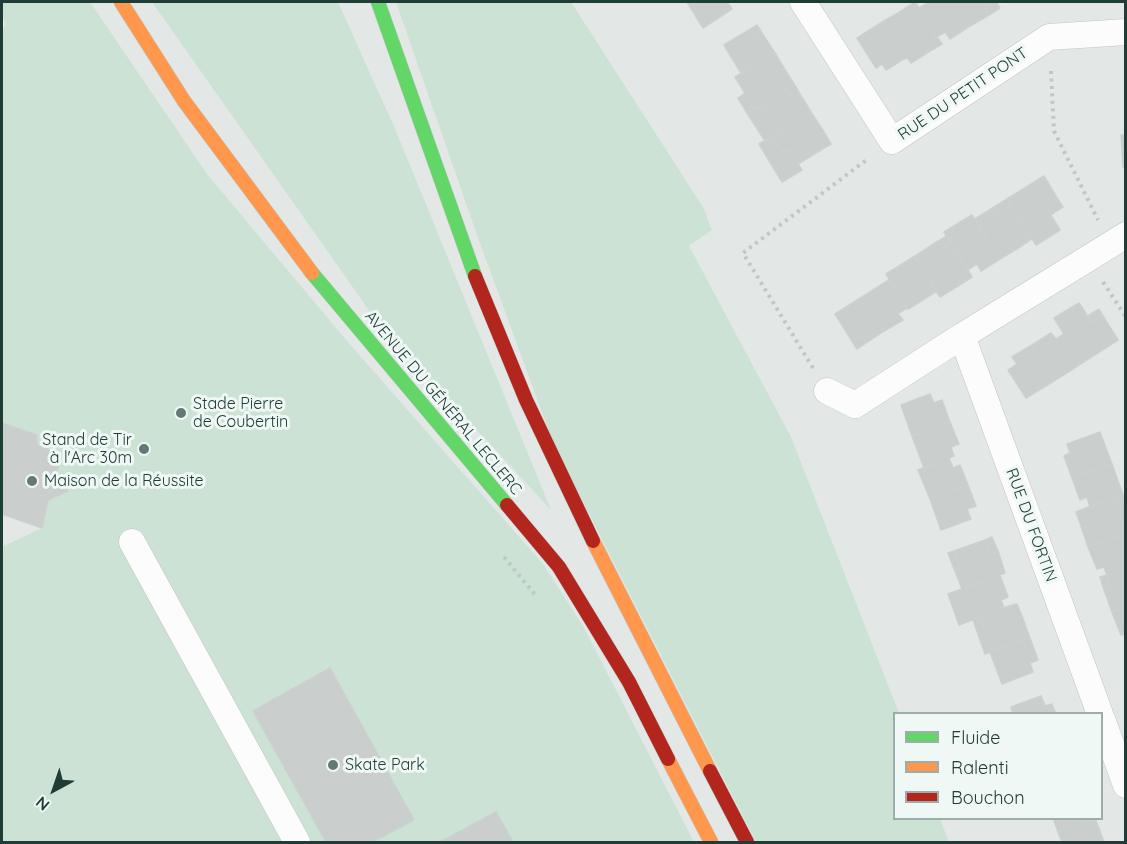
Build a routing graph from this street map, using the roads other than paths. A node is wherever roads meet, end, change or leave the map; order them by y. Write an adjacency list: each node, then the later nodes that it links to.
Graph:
1 (121, 2): 13 (main road, AVENUE DU GÉNÉRAL LECLERC)
2 (378, 2): 14 (main road)
3 (803, 2): 4 (street, RUE DU PETIT PONT)
4 (1125, 32)
5 (1118, 240): 6 (street)
6 (962, 336): 7 (street); 9 (street, RUE DU FORTIN)
7 (827, 392)
8 (132, 542): 12 (street)
9 (1099, 712)
10 (1103, 724): 11 (street)
11 (1125, 785)
12 (297, 843)
13 (711, 843)
14 (747, 843)

